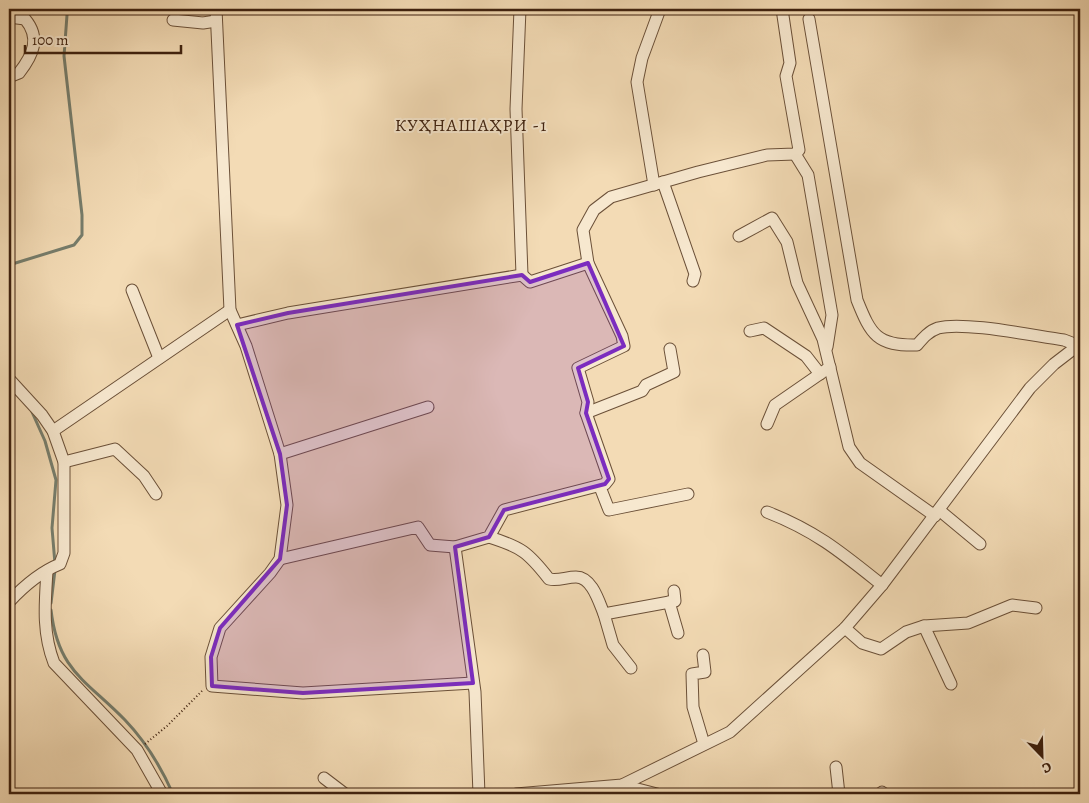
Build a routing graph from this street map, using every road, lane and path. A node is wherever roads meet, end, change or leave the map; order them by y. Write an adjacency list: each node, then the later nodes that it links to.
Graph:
1 (216, 9): 8 (street)
2 (520, 9): 14 (street)
3 (660, 9): 11 (street)
4 (782, 9): 10 (street)
5 (9, 17): 9 (street)
6 (809, 19): 20 (street)
7 (173, 20): 8 (street)
8 (216, 21): 17 (street)
9 (9, 77)
10 (795, 154): 11 (street); 22 (street)
11 (659, 183): 13 (street); 15 (street)
12 (739, 236): 22 (street)
13 (588, 263): 14 (street); 27 (street)
14 (522, 275): 18 (street)
15 (693, 281)
16 (132, 290): 23 (street)
17 (230, 310): 18 (street); 23 (street)
18 (237, 325): 30 (street)
19 (750, 331): 24 (street)
20 (1079, 344): 36 (street)
21 (670, 349): 27 (street)
22 (826, 353): 24 (street)
23 (159, 358): 29 (street)
24 (825, 370): 28 (street); 36 (street)
25 (9, 379): 29 (street)
26 (428, 407): 30 (street)
27 (586, 412): 32 (street)
28 (767, 424)
29 (53, 431): 31 (street)
30 (280, 454): 40 (street)
31 (64, 462): 33 (street); 41 (street)
32 (600, 487): 34 (street); 37 (street)
33 (156, 494)
34 (688, 494)
35 (767, 512): 42 (street)
36 (937, 513): 38 (street); 42 (street)
37 (488, 537): 39 (street); 45 (street)
38 (980, 544)
39 (455, 547): 40 (street); 51 (street)
40 (280, 559): 53 (street)
41 (53, 568): 43 (street); 59 (street)
42 (882, 585): 47 (street)
43 (9, 602)
44 (1036, 608): 46 (street)
45 (604, 614): 48 (street); 50 (street)
46 (924, 626): 47 (street); 52 (street)
47 (845, 628): 55 (street)
48 (678, 633)
49 (703, 655): 55 (street)
50 (631, 668)
51 (473, 682): 53 (street); 61 (street)
52 (951, 684)
53 (212, 686): 54 (path)
54 (147, 743)
55 (704, 744): 58 (street)
56 (836, 767): 65 (street)
57 (324, 778): 60 (street)
58 (622, 785): 63 (street); 64 (street)
59 (162, 794)
60 (345, 794)
61 (479, 794)
62 (516, 794): 63 (street)
63 (530, 794)
64 (657, 794)
65 (839, 794)

